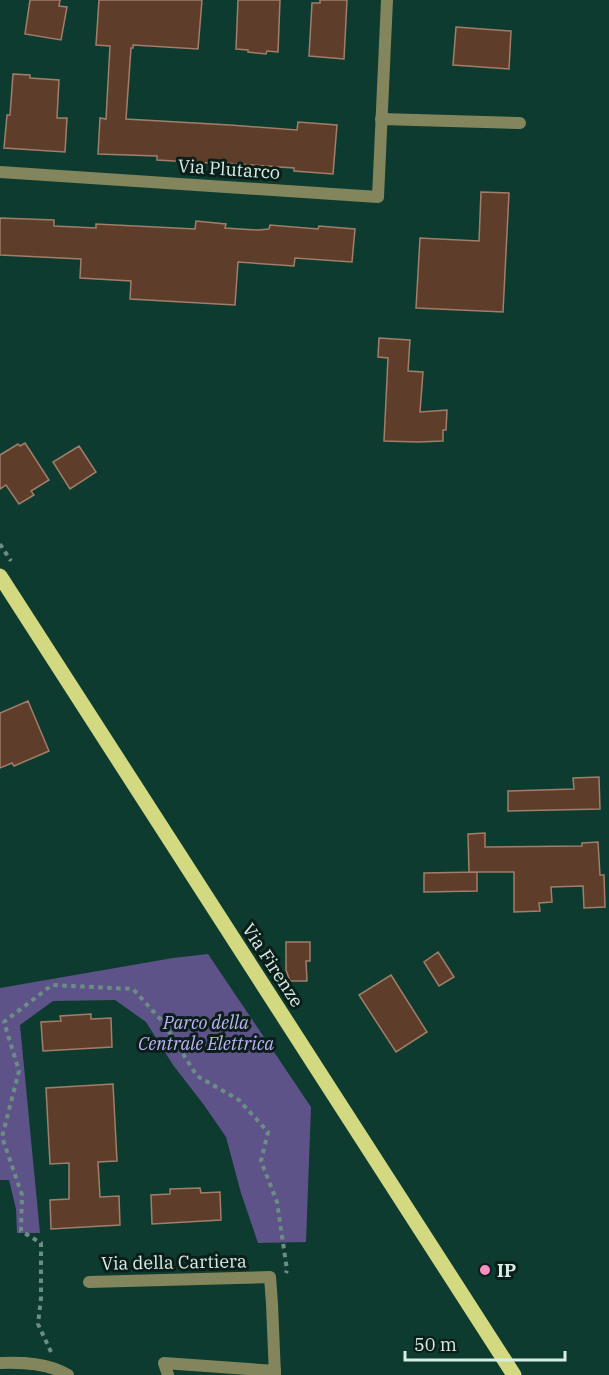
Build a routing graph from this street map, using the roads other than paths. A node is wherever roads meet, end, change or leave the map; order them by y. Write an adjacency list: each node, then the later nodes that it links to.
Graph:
1 (387, 0): 2 (street, Via Plutarco)
2 (381, 119): 3 (street); 4 (street, Via Plutarco)
3 (520, 123)
4 (0, 172)
5 (0, 576): 11 (main road, Via Firenze)
6 (89, 1282): 9 (street, Via della Cartiera)
7 (0, 1363): 8 (street)
8 (64, 1372)
9 (275, 1373): 10 (street)
10 (168, 1375)
11 (514, 1375)

